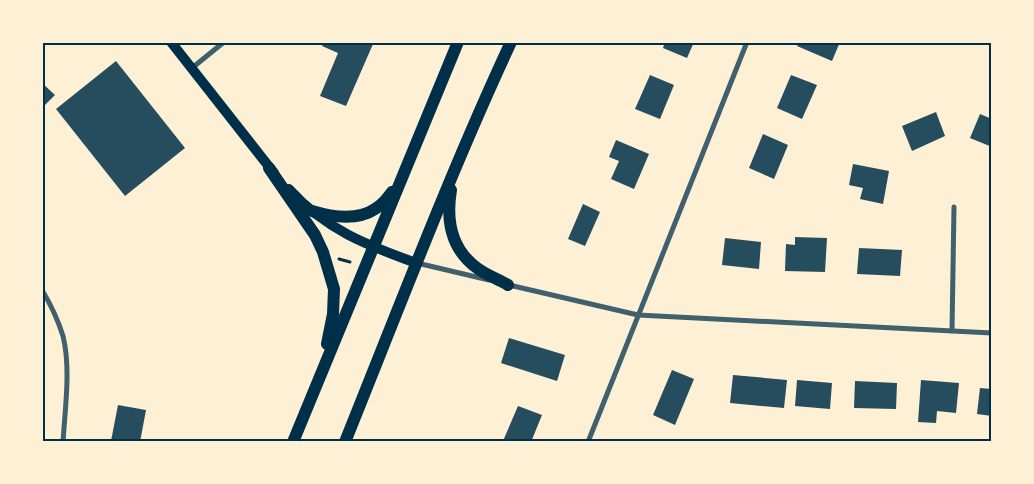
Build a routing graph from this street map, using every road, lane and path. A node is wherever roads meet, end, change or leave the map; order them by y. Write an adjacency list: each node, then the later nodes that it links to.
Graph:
1 (171, 42): 6 (main road)
2 (224, 42): 6 (street)
3 (458, 42): 9 (main road)
4 (511, 42): 8 (main road)
5 (746, 42): 16 (street)
6 (191, 69): 7 (main road)
7 (269, 168): 11 (main road); 19 (main road)
8 (455, 170): 13 (main road); 14 (main road)
9 (402, 180): 11 (main road); 12 (main road)
10 (954, 207): 17 (street)
11 (312, 212): 12 (main road)
12 (374, 247): 13 (main road); 19 (main road)
13 (416, 263): 14 (street); 22 (main road)
14 (508, 285): 16 (street)
15 (42, 290): 20 (street)
16 (638, 315): 17 (street); 23 (street)
17 (952, 331): 18 (street)
18 (992, 333)
19 (307, 408): 21 (main road)
20 (63, 442)
21 (293, 442)
22 (345, 442)
23 (588, 442)

